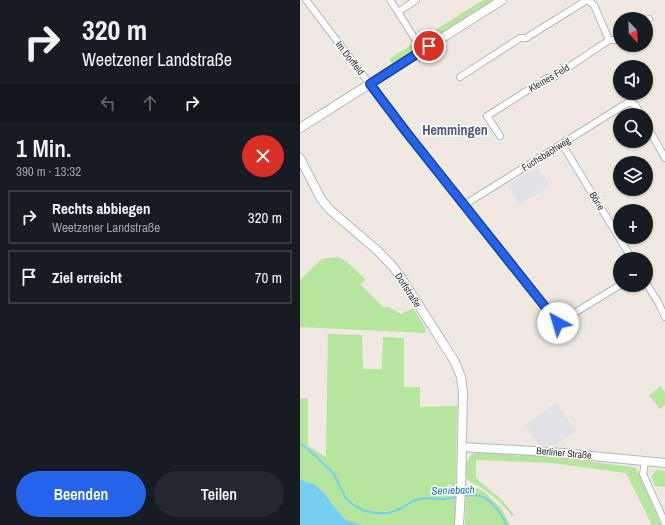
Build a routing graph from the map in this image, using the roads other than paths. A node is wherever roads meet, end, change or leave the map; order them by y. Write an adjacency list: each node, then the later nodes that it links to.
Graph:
1 (306, 0): 11 (street, Im Dorffeld)
2 (390, 0): 6 (street)
3 (416, 0): 6 (street)
4 (502, 0): 11 (street)
5 (587, 0): 8 (street); 10 (street)
6 (398, 12): 7 (street)
7 (415, 39)
8 (609, 40): 9 (street, Kleines Feld); 16 (street, Kleines Feld)
9 (613, 40)
10 (460, 77)
11 (370, 84): 15 (street); 21 (street, Im Dorffeld)
12 (619, 108): 13 (street, Fuchsbachweg)
13 (637, 108)
14 (613, 112): 18 (street, Fuchsbachweg)
15 (300, 128)
16 (500, 136)
17 (653, 137): 20 (street)
18 (562, 144): 21 (street, Fuchsbachweg); 22 (street, Börie)
19 (300, 158): 26 (street, Dorfstraße)
20 (665, 158)
21 (464, 205): 23 (street, Im Dorffeld)
22 (628, 252)
23 (613, 289)
24 (652, 292): 25 (street)
25 (665, 317)
26 (462, 447): 27 (street, Berliner Straße); 30 (street, Dorfstraße)
27 (645, 461): 28 (street, Berliner Straße); 29 (street)
28 (665, 463)
29 (665, 523)
30 (459, 525)

